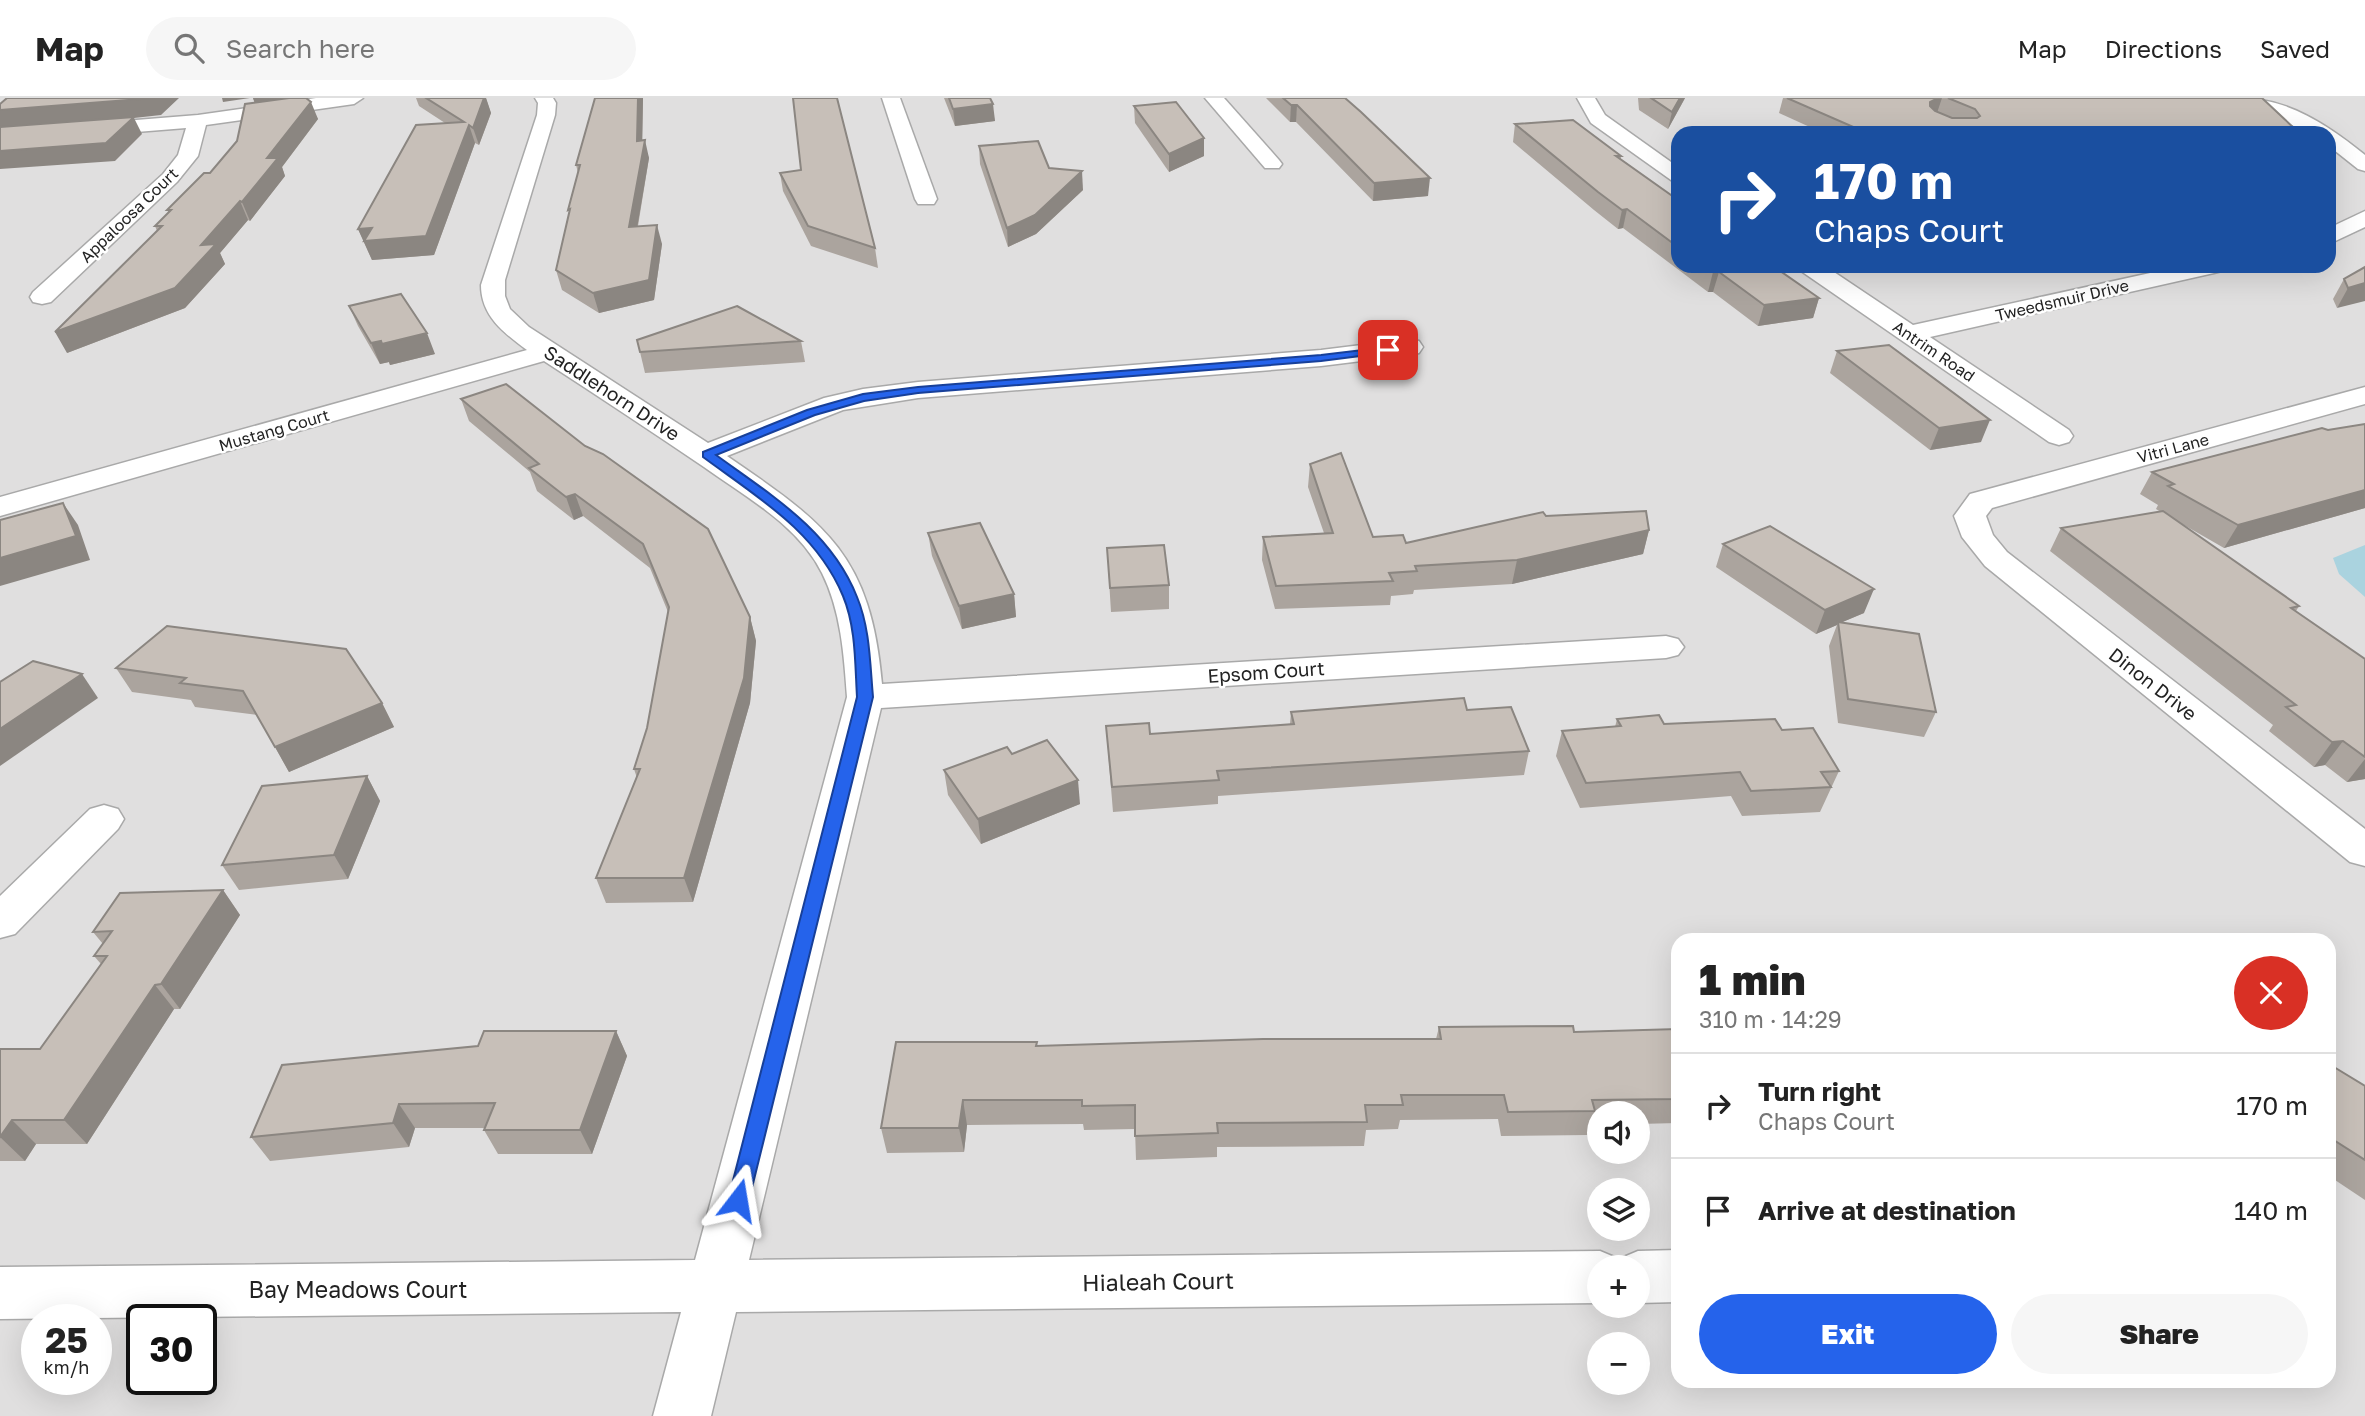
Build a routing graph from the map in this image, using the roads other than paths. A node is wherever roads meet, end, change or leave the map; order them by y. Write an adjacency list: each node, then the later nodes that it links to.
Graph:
1 (355, 98): 7 (street)
2 (544, 98): 22 (street, Saddlehorn Drive)
3 (891, 98): 14 (street)
4 (1214, 98): 11 (street)
5 (1586, 98): 13 (street)
6 (2248, 98): 8 (street)
7 (198, 121): 9 (street); 19 (street, Appaloosa Court)
8 (2311, 126)
9 (0, 137)
10 (2336, 142): 12 (street)
11 (1272, 164)
12 (2365, 165)
13 (1671, 171)
14 (926, 199)
15 (2365, 218): 16 (street)
16 (2336, 233)
17 (1819, 273): 20 (street, Antrim Road)
18 (2183, 273): 20 (street, Tweedsmuir Drive)
19 (42, 297)
20 (1909, 334): 24 (street, Antrim Road)
21 (1410, 347): 25 (street)
22 (548, 352): 25 (street, Saddlehorn Drive); 27 (street, Mustang Court)
23 (2365, 395): 26 (street, Vitri Lane)
24 (2059, 436)
25 (707, 454): 29 (street, Saddlehorn Drive)
26 (1981, 501): 31 (street, Dinon Drive)
27 (0, 507)
28 (1667, 647): 29 (street, Epsom Court)
29 (865, 697): 36 (street, Saddlehorn Drive)
30 (104, 819): 32 (street)
31 (2365, 851)
32 (0, 922)
33 (1671, 1276): 35 (street)
34 (1587, 1277): 36 (street, Hialeah Court)
35 (1650, 1277)
36 (717, 1287): 37 (street, Bay Meadows Court); 38 (street, Saddlehorn Drive)
37 (0, 1293)
38 (682, 1416)

